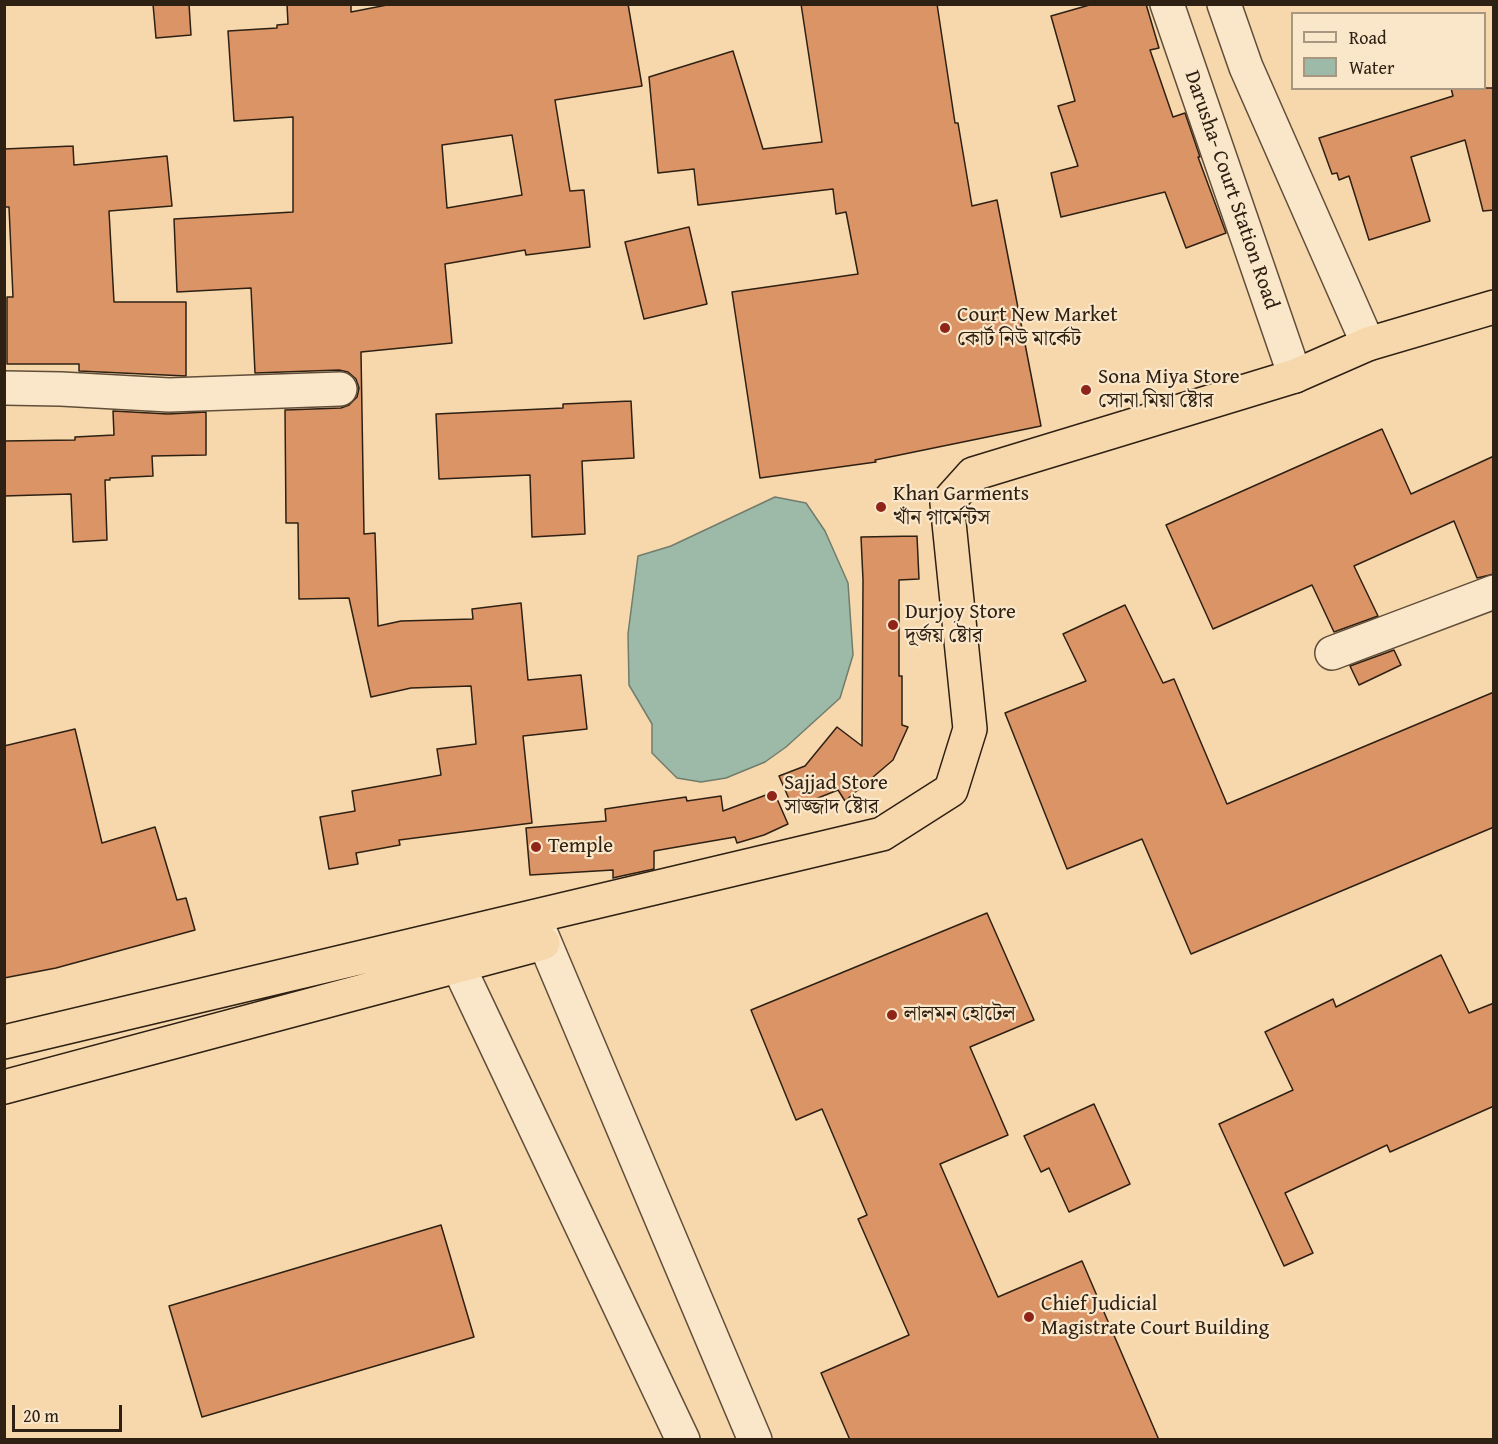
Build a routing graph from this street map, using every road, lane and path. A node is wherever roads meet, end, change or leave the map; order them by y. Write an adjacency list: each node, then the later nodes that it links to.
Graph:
1 (1167, 4): 5 (street, Darusha- Court Station Road)
2 (1224, 4): 4 (street)
3 (1494, 307): 4 (highway)
4 (1368, 344): 5 (highway)
5 (1295, 376): 10 (highway)
6 (4, 388): 7 (street)
7 (340, 389)
8 (1494, 592): 9 (street)
9 (1332, 653)
10 (539, 930): 11 (highway); 15 (street)
11 (452, 952): 12 (highway); 13 (highway); 14 (street)
12 (4, 1042)
13 (4, 1087)
14 (683, 1440)
15 (754, 1440)

